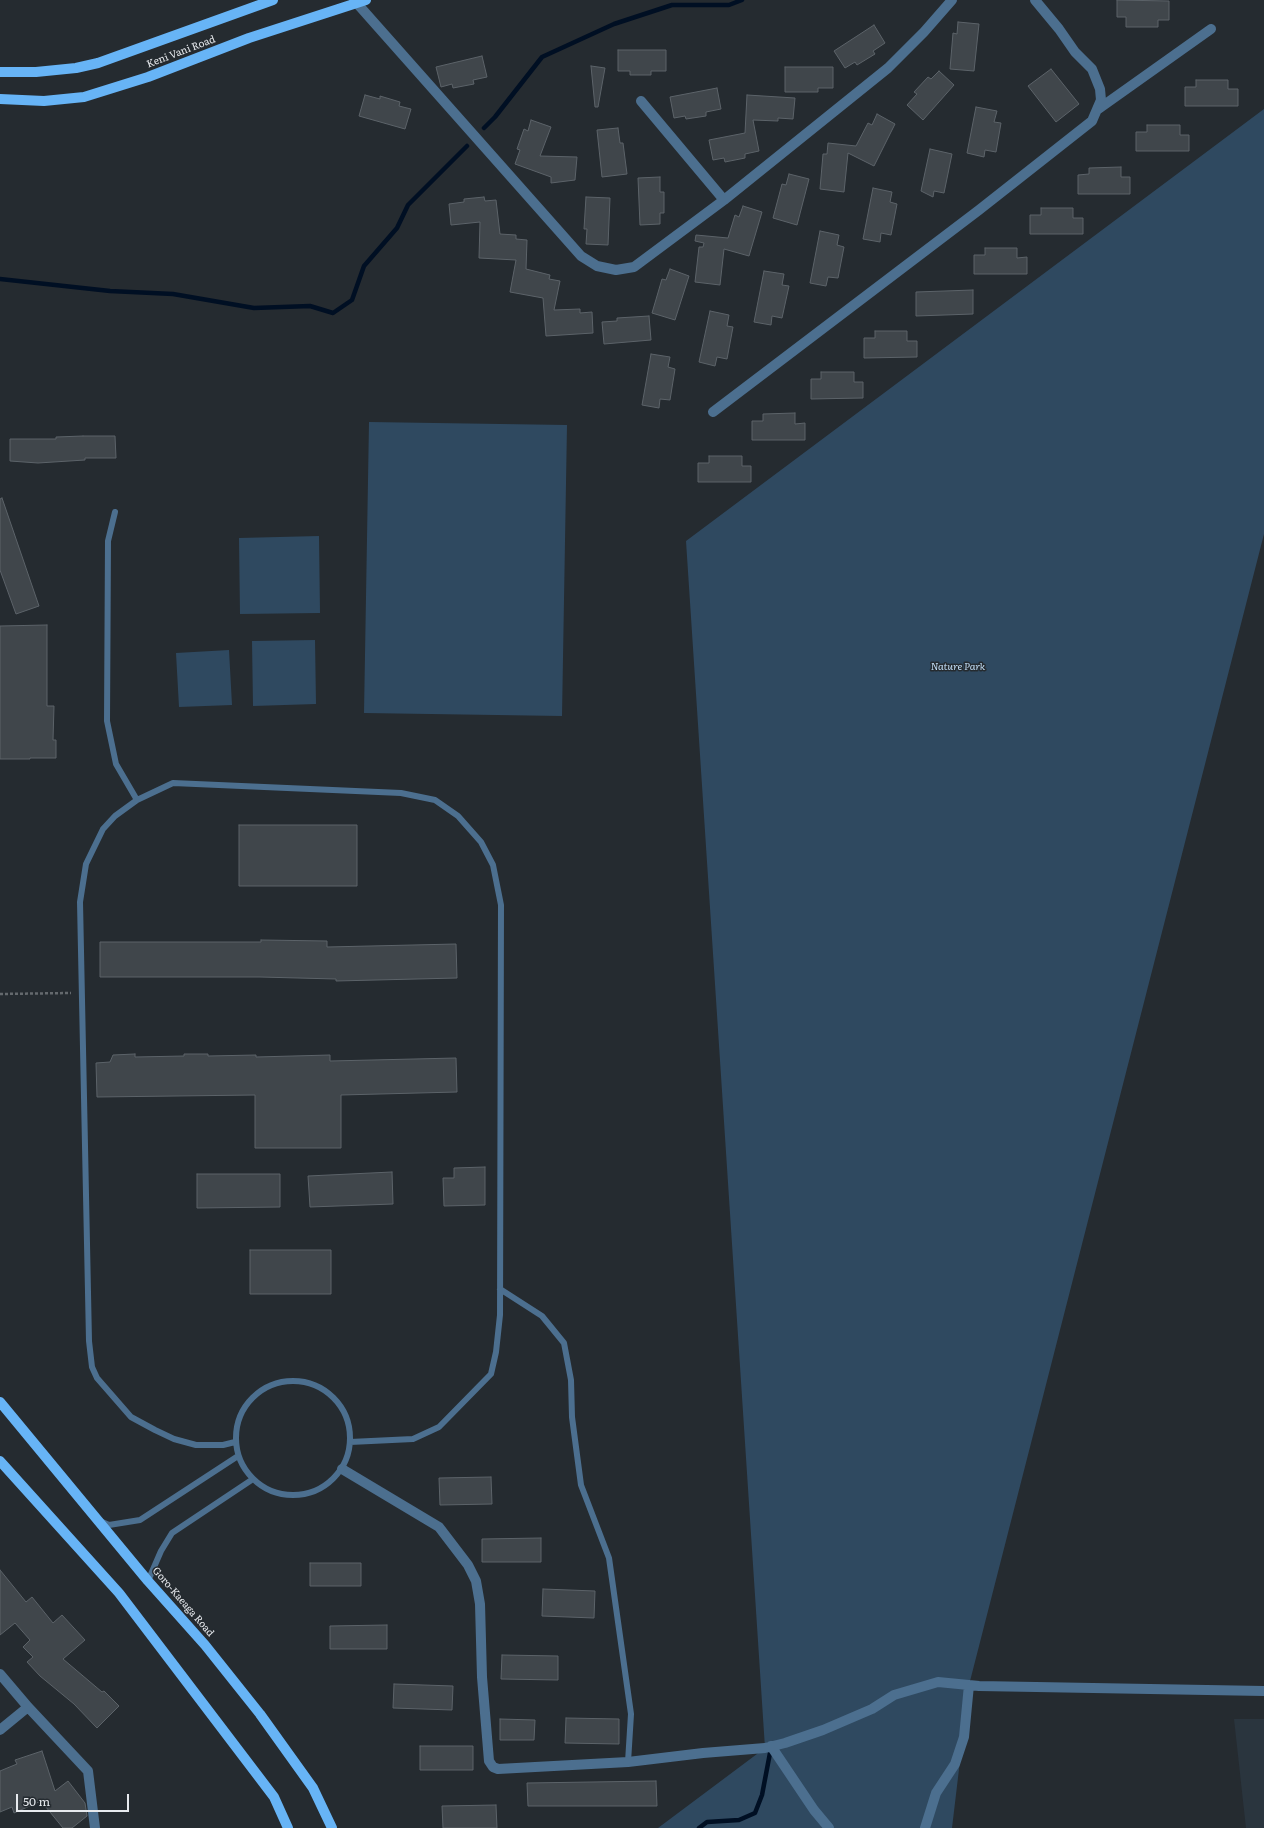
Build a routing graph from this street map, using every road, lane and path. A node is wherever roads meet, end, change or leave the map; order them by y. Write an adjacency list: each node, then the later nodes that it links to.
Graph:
1 (273, 0): 7 (main road, Keni Vani Road)
2 (366, 0): 5 (main road, Keni Vani Road)
3 (952, 0): 11 (street)
4 (1035, 0): 10 (street)
5 (355, 2): 8 (main road, Keni Vani Road); 11 (street)
6 (1211, 30): 10 (street)
7 (0, 72)
8 (0, 99)
9 (641, 101): 11 (street)
10 (1098, 110): 12 (street)
11 (724, 200)
12 (713, 412)
13 (115, 512): 14 (lane)
14 (137, 800): 15 (lane); 17 (lane)
15 (82, 993): 16 (path); 19 (lane)
16 (0, 994)
17 (500, 1289): 20 (lane); 33 (lane)
18 (0, 1402): 25 (main road, Goro-Kaeaga Road)
19 (235, 1442): 20 (lane); 21 (lane)
20 (350, 1442): 23 (lane)
21 (238, 1456): 24 (lane); 25 (lane)
22 (0, 1462): 35 (main road)
23 (342, 1469): 24 (lane); 33 (street)
24 (253, 1479): 26 (lane)
25 (99, 1520): 26 (main road, Goro-Kaeaga Road)
26 (148, 1581): 36 (main road, Goro-Kaeaga Road)
27 (0, 1674): 30 (street)
28 (969, 1685): 29 (street); 32 (street); 38 (street)
29 (1264, 1691)
30 (28, 1707): 31 (street); 34 (street)
31 (0, 1730)
32 (771, 1746): 33 (street); 37 (street)
33 (628, 1762)
34 (96, 1828)
35 (288, 1828)
36 (332, 1828)
37 (829, 1828)
38 (925, 1828)

